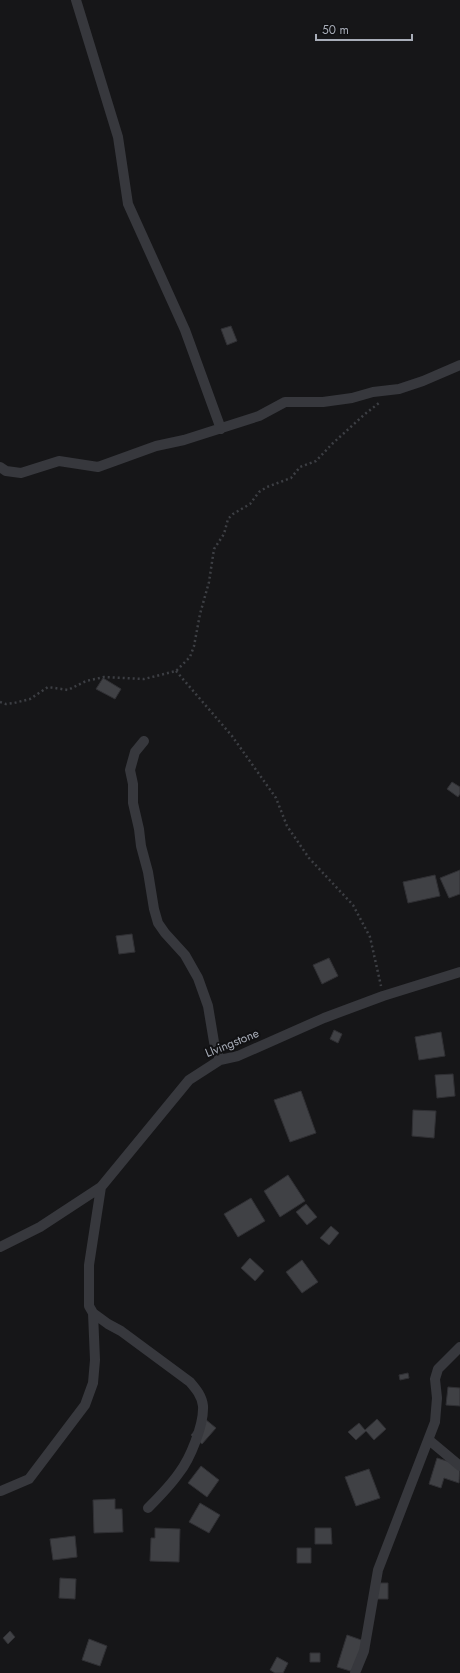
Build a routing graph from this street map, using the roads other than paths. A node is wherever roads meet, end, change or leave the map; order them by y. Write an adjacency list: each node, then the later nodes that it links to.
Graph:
1 (76, 0): 3 (street)
2 (460, 365): 3 (street)
3 (221, 428): 4 (street)
4 (0, 468)
5 (144, 741): 7 (street)
6 (460, 972): 7 (street, LIvingstone)
7 (220, 1060): 8 (street, LIvingstone)
8 (101, 1187): 9 (street, LIvingstone); 10 (street)
9 (0, 1247)
10 (93, 1312): 14 (street); 15 (street)
11 (460, 1347): 12 (street)
12 (429, 1440): 13 (street); 16 (street)
13 (460, 1466)
14 (1, 1491)
15 (148, 1508)
16 (355, 1673)

